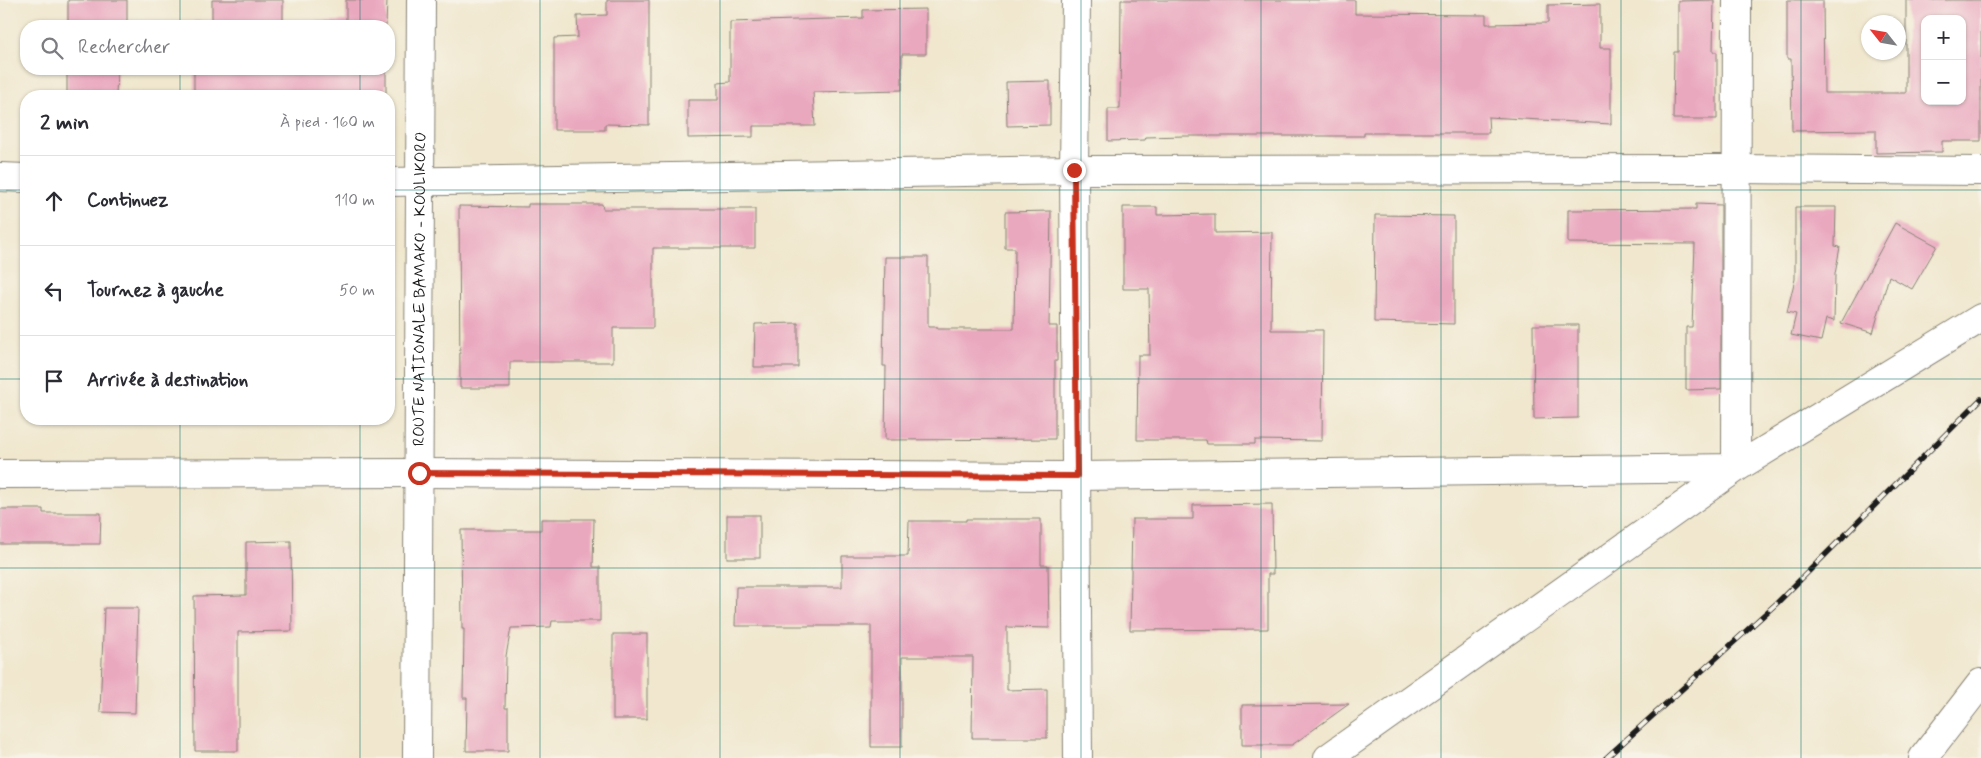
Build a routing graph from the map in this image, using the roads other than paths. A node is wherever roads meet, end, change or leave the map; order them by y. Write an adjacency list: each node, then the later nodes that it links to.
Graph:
1 (421, 0): 10 (street, ROUTE NATIONALE BAMAKO - KOULIKORO)
2 (1076, 0): 5 (street)
3 (1738, 0): 4 (street)
4 (1737, 169): 5 (street); 6 (street); 12 (street)
5 (1074, 170): 10 (street); 15 (street)
6 (1981, 171)
7 (0, 177): 8 (street)
8 (20, 178)
9 (395, 182): 10 (street)
10 (420, 183): 13 (street, ROUTE NATIONALE BAMAKO - KOULIKORO)
11 (1981, 318): 12 (street)
12 (1736, 468): 15 (street); 19 (street)
13 (419, 473): 14 (street); 15 (street); 17 (street, ROUTE NATIONALE BAMAKO - KOULIKORO)
14 (0, 474)
15 (1077, 476): 18 (street)
16 (1981, 683): 20 (street)
17 (417, 758)
18 (1078, 758)
19 (1328, 758)
20 (1923, 758)

